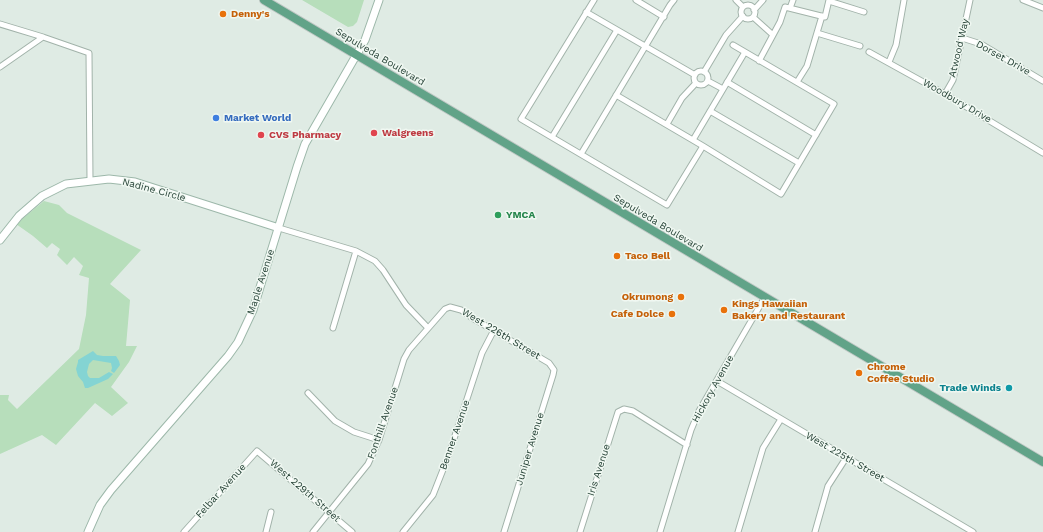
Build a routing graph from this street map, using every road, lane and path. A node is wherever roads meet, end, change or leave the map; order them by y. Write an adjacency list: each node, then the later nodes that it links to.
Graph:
1 (264, 0): 35 (main road, Sepulveda Boulevard)
2 (379, 0): 35 (street, Maple Avenue)
3 (594, 0): 18 (street)
4 (636, 0): 22 (street)
5 (674, 0): 22 (street)
6 (736, 0): 14 (street)
7 (755, 0): 15 (street)
8 (763, 0): 15 (street)
9 (793, 0): 16 (street)
10 (829, 0): 19 (street); 21 (street)
11 (904, 0): 37 (street)
12 (970, 0): 29 (street, Atwood Way)
13 (1023, 0): 17 (street)
14 (743, 7): 15 (street); 20 (street)
15 (753, 8): 23 (street)
16 (790, 8): 21 (street); 27 (street)
17 (1043, 8)
18 (586, 12): 25 (street); 52 (street)
19 (864, 12)
20 (742, 16): 23 (street); 39 (street)
21 (822, 16): 26 (street)
22 (664, 17): 31 (street)
23 (753, 17): 27 (street)
24 (0, 24): 28 (street)
25 (617, 30): 31 (street); 52 (street)
26 (817, 33): 32 (street); 44 (street)
27 (773, 35): 36 (street)
28 (43, 38): 38 (street); 58 (street)
29 (962, 38): 42 (street, Dorset Drive); 47 (street, Atwood Way)
30 (733, 45): 33 (street)
31 (646, 46): 40 (street); 48 (street)
32 (860, 46)
33 (745, 52): 36 (street); 43 (street)
34 (869, 52): 37 (street, Woodbury Drive)
35 (357, 54): 59 (street, Maple Avenue); 62 (main road, Sepulveda Boulevard)
36 (759, 61): 44 (street)
37 (889, 62): 47 (street, Woodbury Drive)
38 (0, 67)
39 (704, 72): 40 (street); 41 (street)
40 (695, 75): 45 (street)
41 (708, 81): 45 (street); 46 (street)
42 (1043, 81)
43 (727, 82): 46 (street); 51 (street)
44 (797, 82): 51 (street)
45 (696, 83): 50 (street)
46 (723, 89): 49 (street)
47 (945, 94): 55 (street, Woodbury Drive)
48 (616, 95): 50 (street); 56 (street)
49 (710, 111): 53 (street); 57 (street)
50 (666, 124): 53 (street)
51 (816, 135): 57 (street)
52 (552, 137): 56 (street)
53 (693, 140): 54 (street)
54 (703, 146): 56 (street); 57 (street)
55 (1043, 153)
56 (581, 154)
57 (799, 163)
58 (90, 180): 59 (street, Nadine Circle); 60 (street, Nadine Circle)
59 (279, 228): 61 (street); 77 (street, Maple Avenue)
60 (0, 240)
61 (356, 252): 63 (street); 64 (street)
62 (765, 297): 67 (street, Hickory Avenue); 74 (main road, Sepulveda Boulevard)
63 (333, 328)
64 (428, 328): 65 (street, West 226th Street); 70 (street, Fonthill Avenue)
65 (494, 330): 66 (street, West 226th Street); 82 (street, Benner Avenue)
66 (553, 367): 83 (street, Juniper Avenue)
67 (717, 381): 69 (street, West 225th Street); 71 (street, Hickory Avenue)
68 (308, 393): 70 (street)
69 (782, 419): 73 (street, West 225th Street); 86 (street)
70 (378, 440): 76 (street, Fonthill Avenue)
71 (687, 445): 84 (street, Iris Avenue); 85 (street, Hickory Avenue)
72 (257, 451): 76 (street, West 229th Street); 78 (street, Felbar Avenue)
73 (846, 458): 87 (street); 88 (street, West 225th Street)
74 (1043, 462)
75 (271, 512): 79 (street)
76 (330, 513): 80 (street, Fonthill Avenue); 81 (street, West 229th Street)
77 (89, 532)
78 (184, 532)
79 (266, 532)
80 (313, 532)
81 (352, 532)
82 (403, 532)
83 (504, 532)
84 (580, 532)
85 (660, 532)
86 (738, 532)
87 (815, 532)
88 (973, 532)

